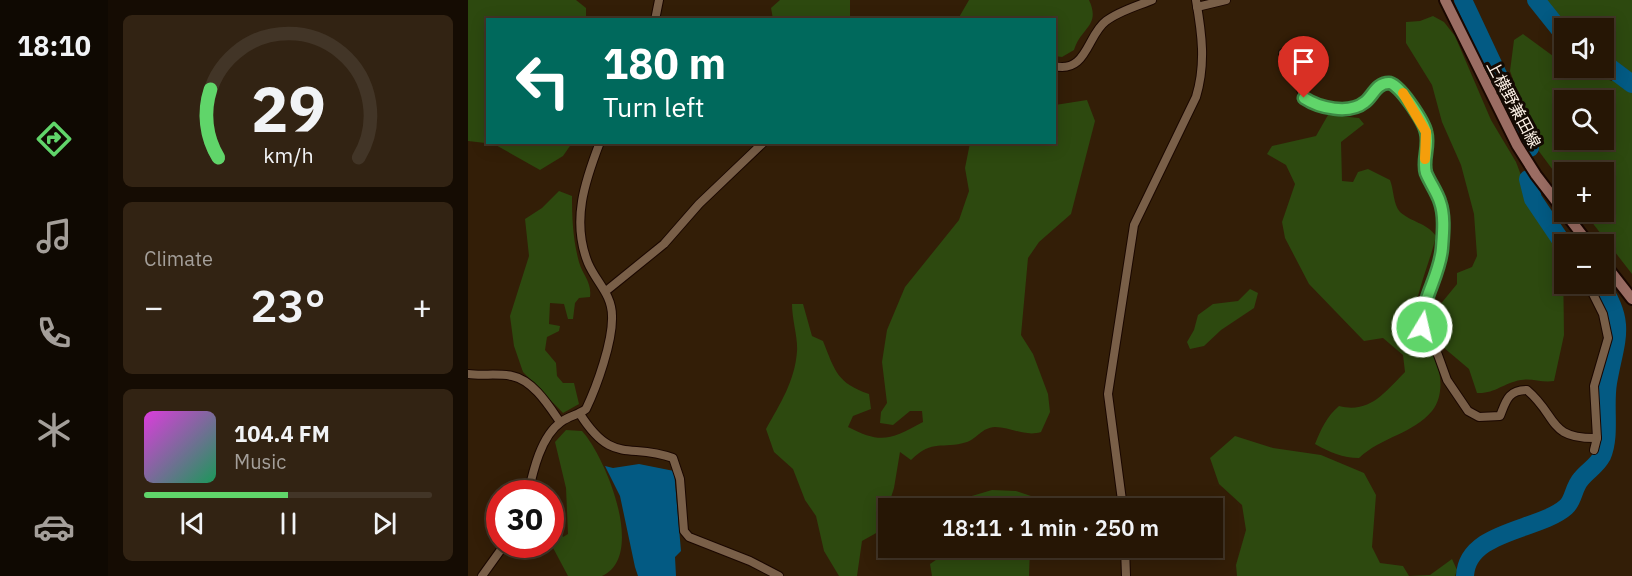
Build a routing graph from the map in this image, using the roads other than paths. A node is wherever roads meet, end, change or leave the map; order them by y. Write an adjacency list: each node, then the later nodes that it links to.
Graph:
1 (659, 0): 6 (street)
2 (1152, 0): 8 (street)
3 (1226, 0): 5 (street)
4 (1445, 0): 11 (main road, 上横野兼田線)
5 (1197, 3): 22 (street)
6 (655, 18)
7 (1283, 53): 19 (street)
8 (1056, 66)
9 (599, 144): 13 (street)
10 (762, 144): 13 (street)
11 (1581, 234)
12 (1614, 276): 15 (main road)
13 (606, 291): 17 (street)
14 (1595, 294): 19 (street)
15 (1632, 298)
16 (468, 374): 18 (street)
17 (580, 414): 18 (street); 26 (street)
18 (560, 422): 21 (street)
19 (1597, 438): 20 (street)
20 (1594, 450)
21 (533, 480)
22 (1121, 498)
23 (495, 558): 25 (street)
24 (1125, 558): 27 (street)
25 (482, 576)
26 (779, 576)
27 (1126, 576)

